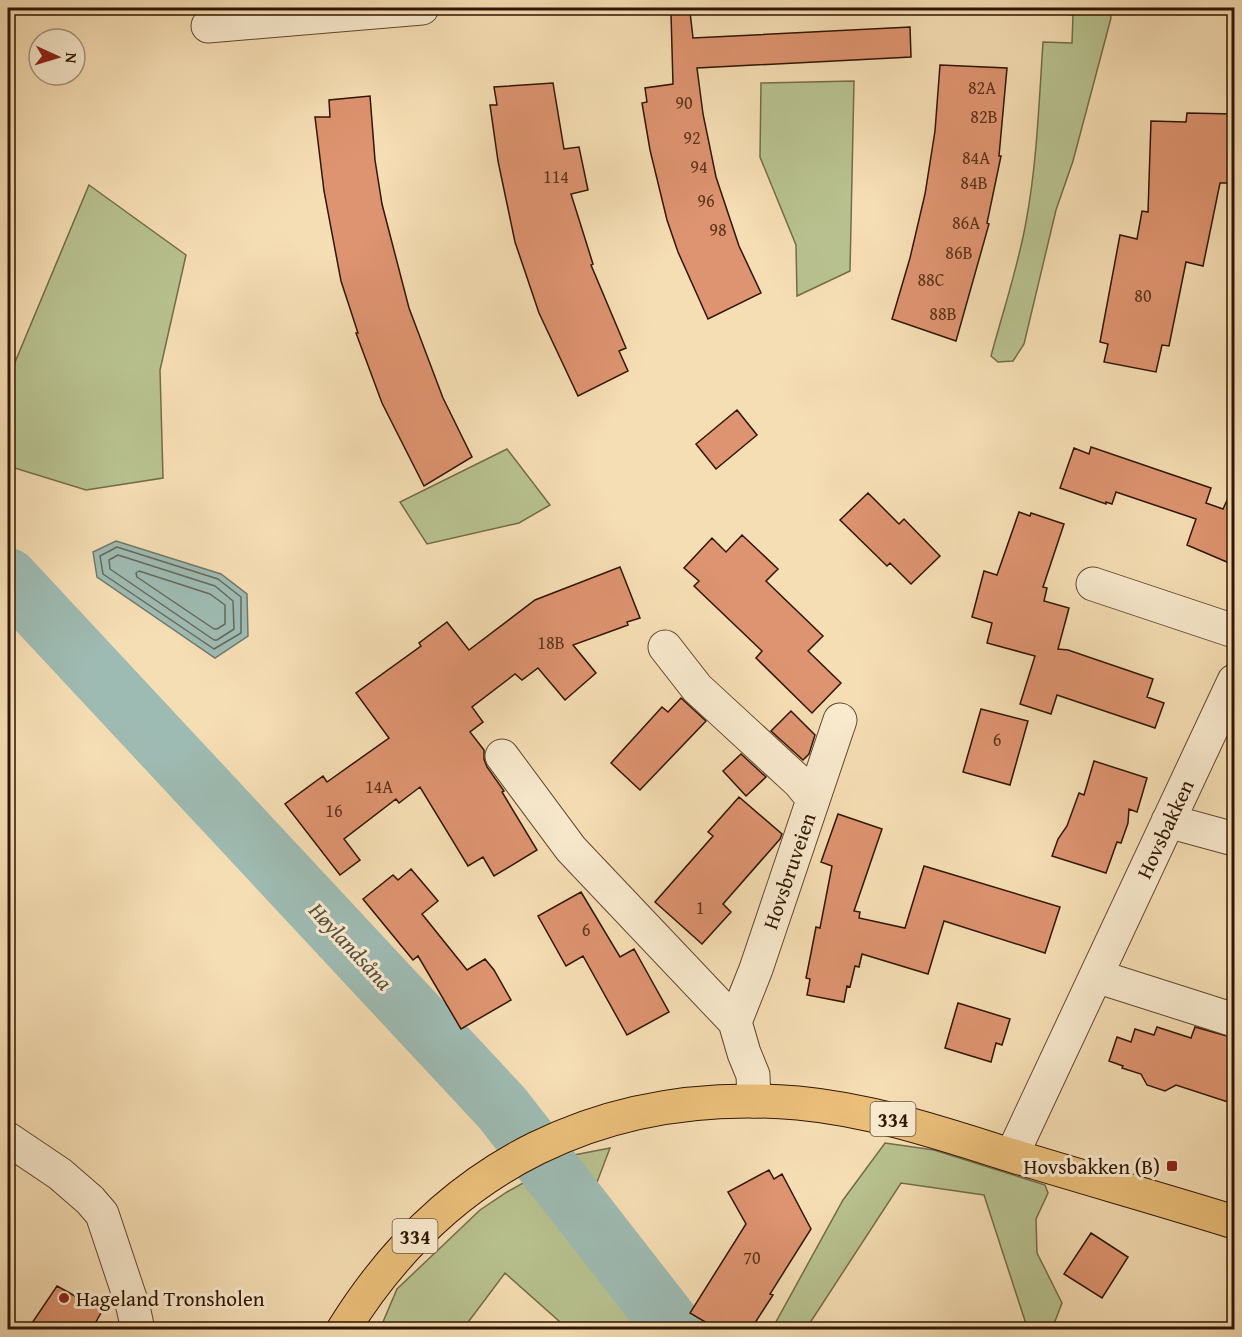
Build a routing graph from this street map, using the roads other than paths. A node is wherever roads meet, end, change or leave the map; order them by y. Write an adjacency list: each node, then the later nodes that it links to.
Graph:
1 (422, 8): 2 (street)
2 (208, 26)
3 (1093, 584): 4 (street)
4 (1234, 631)
5 (665, 647): 9 (street)
6 (1234, 681): 10 (street, Hovsbakken)
7 (840, 720): 9 (street, Hovsbruveien)
8 (502, 756): 14 (street)
9 (813, 799): 14 (street, Hovsbruveien)
10 (1168, 821): 11 (street); 12 (street, Hovsbakken)
11 (1234, 838)
12 (1096, 976): 13 (street); 17 (street, Hovsbakken)
13 (1234, 1020)
14 (735, 1022): 15 (street)
15 (754, 1101): 17 (main road, 334); 20 (main road, 334)
16 (8, 1139): 19 (street)
17 (1012, 1155): 18 (main road, 334)
18 (1234, 1222)
19 (138, 1329)
20 (343, 1329)

